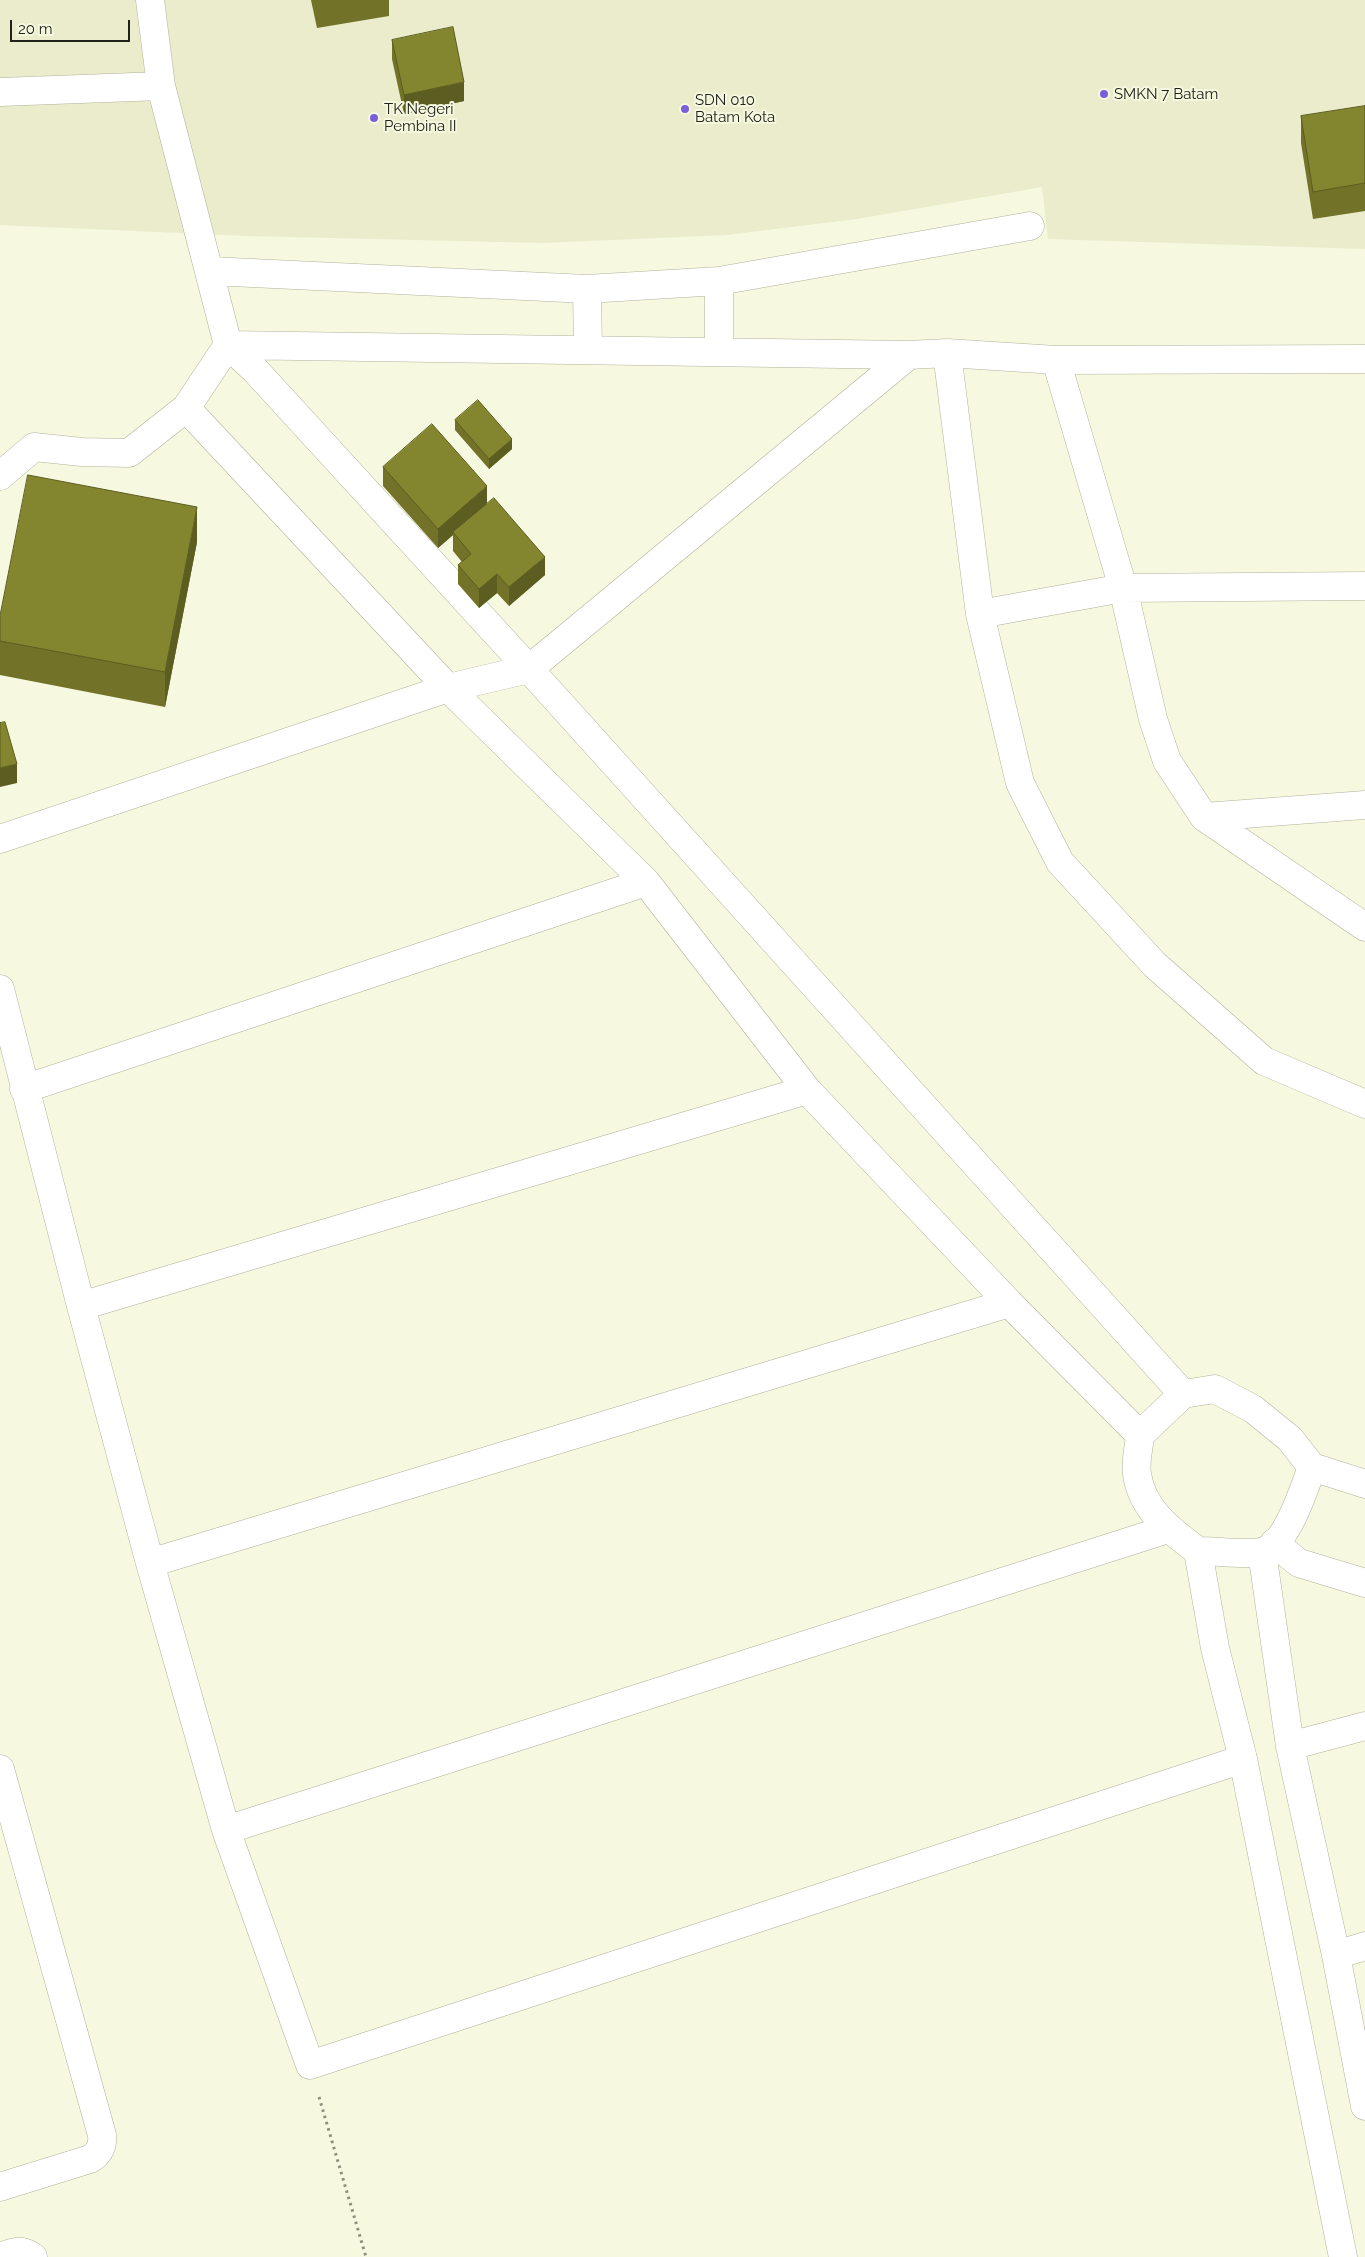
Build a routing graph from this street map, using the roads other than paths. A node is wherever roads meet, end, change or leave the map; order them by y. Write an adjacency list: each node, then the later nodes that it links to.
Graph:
1 (150, 0): 2 (street)
2 (161, 86): 3 (street); 5 (street)
3 (0, 92)
4 (1030, 226): 6 (street)
5 (210, 271): 7 (street); 8 (street)
6 (719, 281): 7 (street); 10 (street)
7 (588, 289): 9 (street)
8 (228, 345): 9 (street); 15 (street); 20 (street)
9 (588, 350): 10 (street)
10 (719, 351): 12 (street)
11 (947, 353): 12 (street); 14 (street); 19 (street)
12 (909, 355): 20 (street)
13 (1365, 359): 14 (street)
14 (1056, 360): 18 (street)
15 (186, 408): 16 (street); 21 (street)
16 (0, 476)
17 (1365, 586): 18 (street)
18 (1123, 588): 19 (street); 23 (street)
19 (980, 614): 30 (street)
20 (529, 669): 21 (street); 33 (street)
21 (448, 688): 24 (street); 25 (street)
22 (1365, 805): 23 (street)
23 (1204, 816): 26 (street)
24 (0, 839)
25 (646, 882): 28 (street); 29 (street)
26 (1365, 927)
27 (0, 989): 28 (street)
28 (24, 1089): 32 (street)
29 (807, 1090): 31 (street); 32 (street)
30 (1365, 1104)
31 (1009, 1303): 34 (street); 40 (street)
32 (80, 1306): 40 (street)
33 (1183, 1394): 34 (street); 35 (street)
34 (1140, 1435): 37 (street)
35 (1312, 1467): 36 (street); 38 (street)
36 (1365, 1484)
37 (1168, 1529): 39 (street); 46 (street)
38 (1268, 1547): 39 (street); 41 (street); 43 (street)
39 (1198, 1551): 44 (street)
40 (150, 1563): 46 (street)
41 (1365, 1583)
42 (1365, 1726): 43 (street)
43 (1290, 1746): 48 (street)
44 (1243, 1759): 46 (street); 53 (street)
45 (0, 1769): 50 (street)
46 (226, 1830)
47 (1365, 1946): 48 (street)
48 (1336, 1955): 49 (street)
49 (1365, 2106)
50 (0, 2186)
51 (0, 2256): 52 (street)
52 (31, 2256)
53 (1343, 2257)

